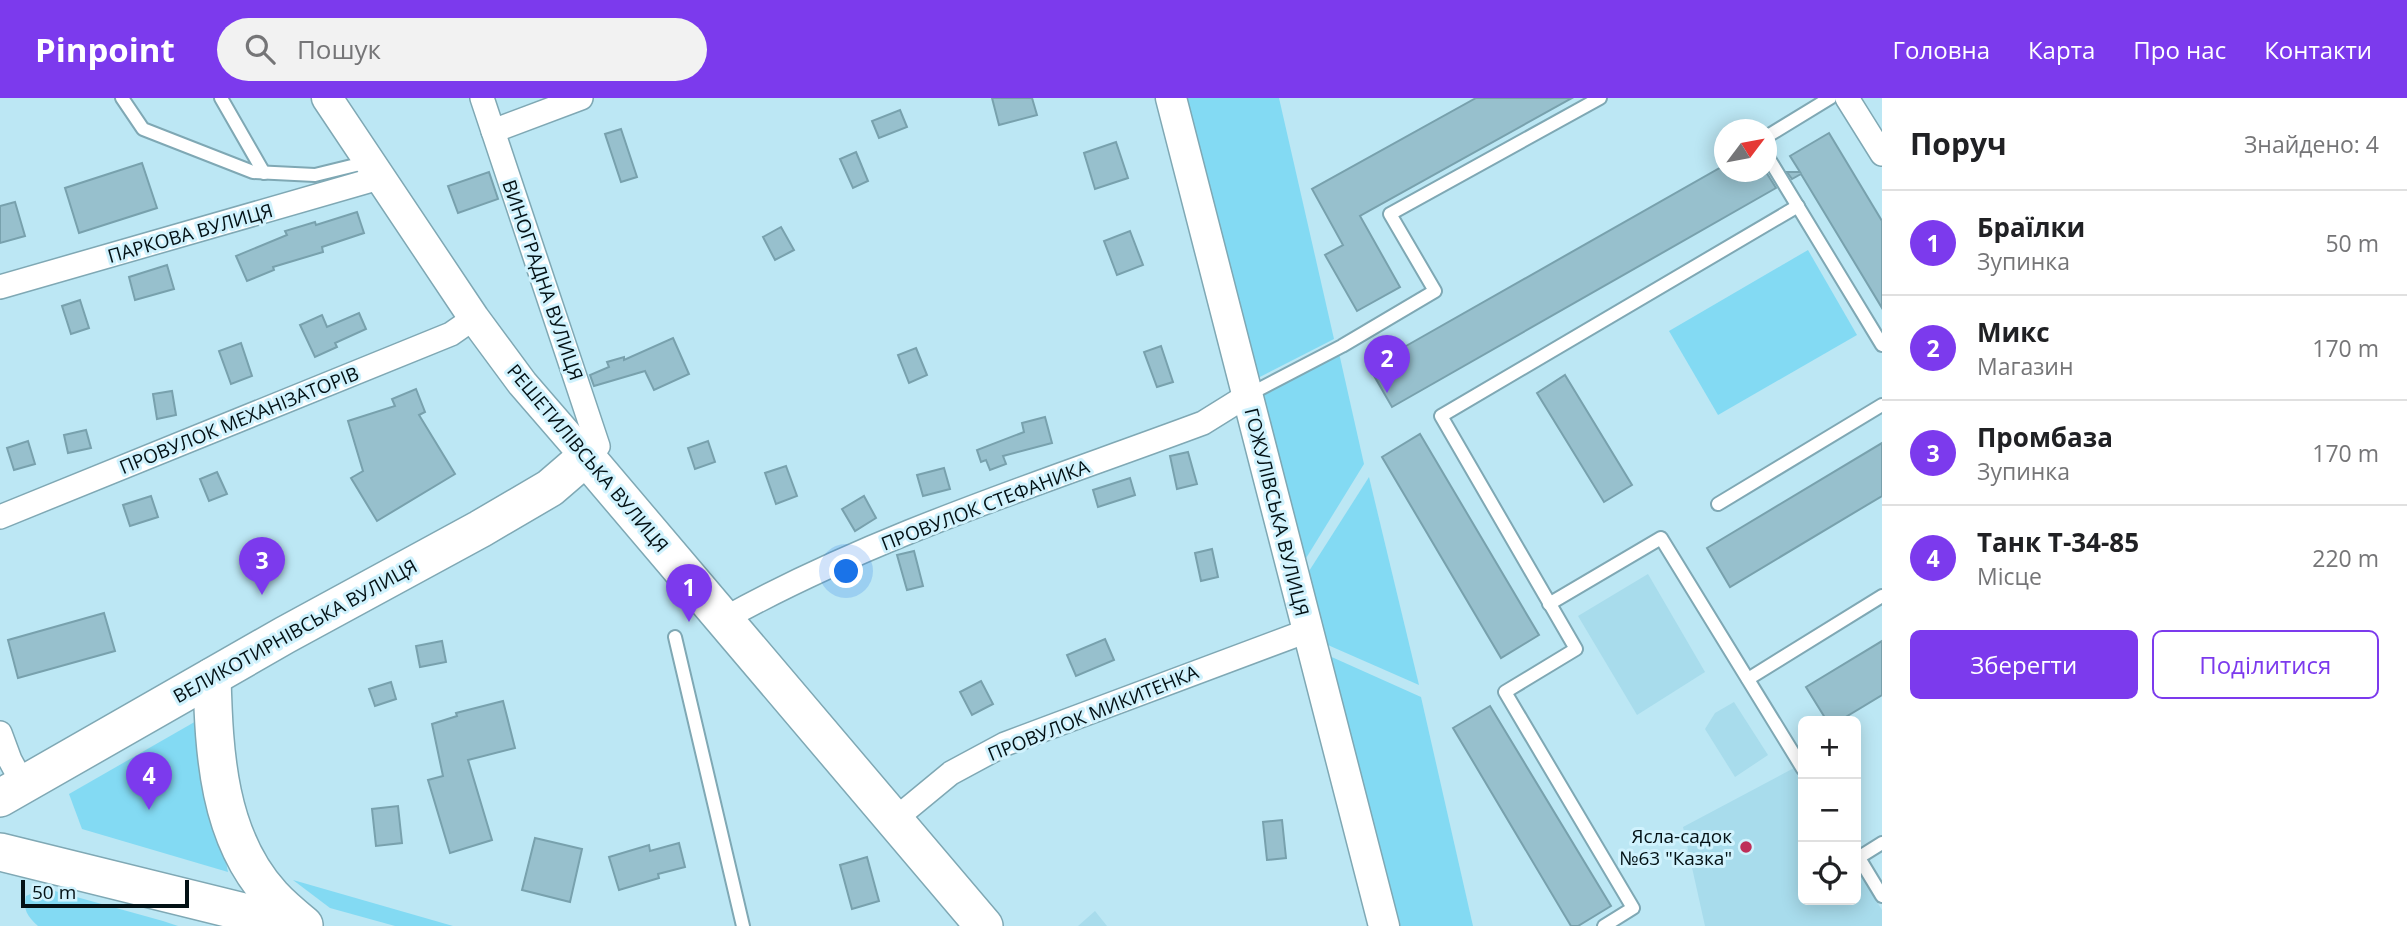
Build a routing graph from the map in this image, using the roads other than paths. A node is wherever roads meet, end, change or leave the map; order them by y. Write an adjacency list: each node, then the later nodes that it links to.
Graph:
1 (122, 98): 15 (lane)
2 (221, 98): 15 (lane)
3 (327, 98): 13 (street, РЕШЕТИЛІВСЬКА ВУЛИЦЯ)
4 (482, 98): 11 (street, ВИНОГРАДНА ВУЛИЦЯ)
5 (581, 98): 11 (street)
6 (1171, 98): 20 (street, ГОЖУЛІВСЬКА ВУЛИЦЯ)
7 (1600, 98): 20 (lane)
8 (1830, 98): 10 (lane)
9 (1847, 98): 12 (street)
10 (1777, 130)
11 (493, 131): 22 (street, ВИНОГРАДНА ВУЛИЦЯ)
12 (1882, 154)
13 (374, 170): 15 (lane); 17 (street, ПАРКОВА ВУЛИЦЯ); 18 (street, РЕШЕТИЛІВСЬКА ВУЛИЦЯ)
14 (1777, 172): 16 (lane)
15 (264, 173)
16 (1798, 206): 19 (lane); 26 (lane)
17 (0, 287)
18 (474, 318): 22 (street, РЕШЕТИЛІВСЬКА ВУЛИЦЯ); 24 (street, ПРОВУЛОК МЕХАНІЗАТОРІВ)
19 (1882, 345)
20 (1248, 395): 27 (street, ПРОВУЛОК СТЕФАНИКА); 28 (street, ГОЖУЛІВСЬКА ВУЛИЦЯ)
21 (1882, 405): 23 (lane)
22 (586, 457): 27 (main road, РЕШЕТИЛІВСЬКА ВУЛИЦЯ); 30 (main road, ВЕЛИКОТИРНІВСЬКА ВУЛИЦЯ)
23 (1718, 504)
24 (0, 517)
25 (1882, 596): 31 (lane)
26 (1549, 604): 31 (lane); 45 (lane)
27 (724, 619): 35 (main road, РЕШЕТИЛІВСЬКА ВУЛИЦЯ)
28 (1307, 631): 35 (street, ПРОВУЛОК МИКИТЕНКА); 44 (street, ГОЖУЛІВСЬКА ВУЛИЦЯ)
29 (675, 637): 42 (lane)
30 (212, 677): 34 (main road, ВЕЛИКОТИРНІВСЬКА ВУЛИЦЯ); 41 (main road)
31 (1748, 680): 33 (lane)
32 (0, 733): 34 (street)
33 (1798, 761)
34 (12, 791)
35 (894, 820): 43 (main road, РЕШЕТИЛІВСЬКА ВУЛИЦЯ)
36 (1882, 843): 38 (lane)
37 (0, 852): 41 (main road)
38 (1861, 854)
39 (1861, 862): 40 (lane)
40 (1882, 896)
41 (302, 926)
42 (743, 926)
43 (984, 926)
44 (1384, 926)
45 (1604, 926)

